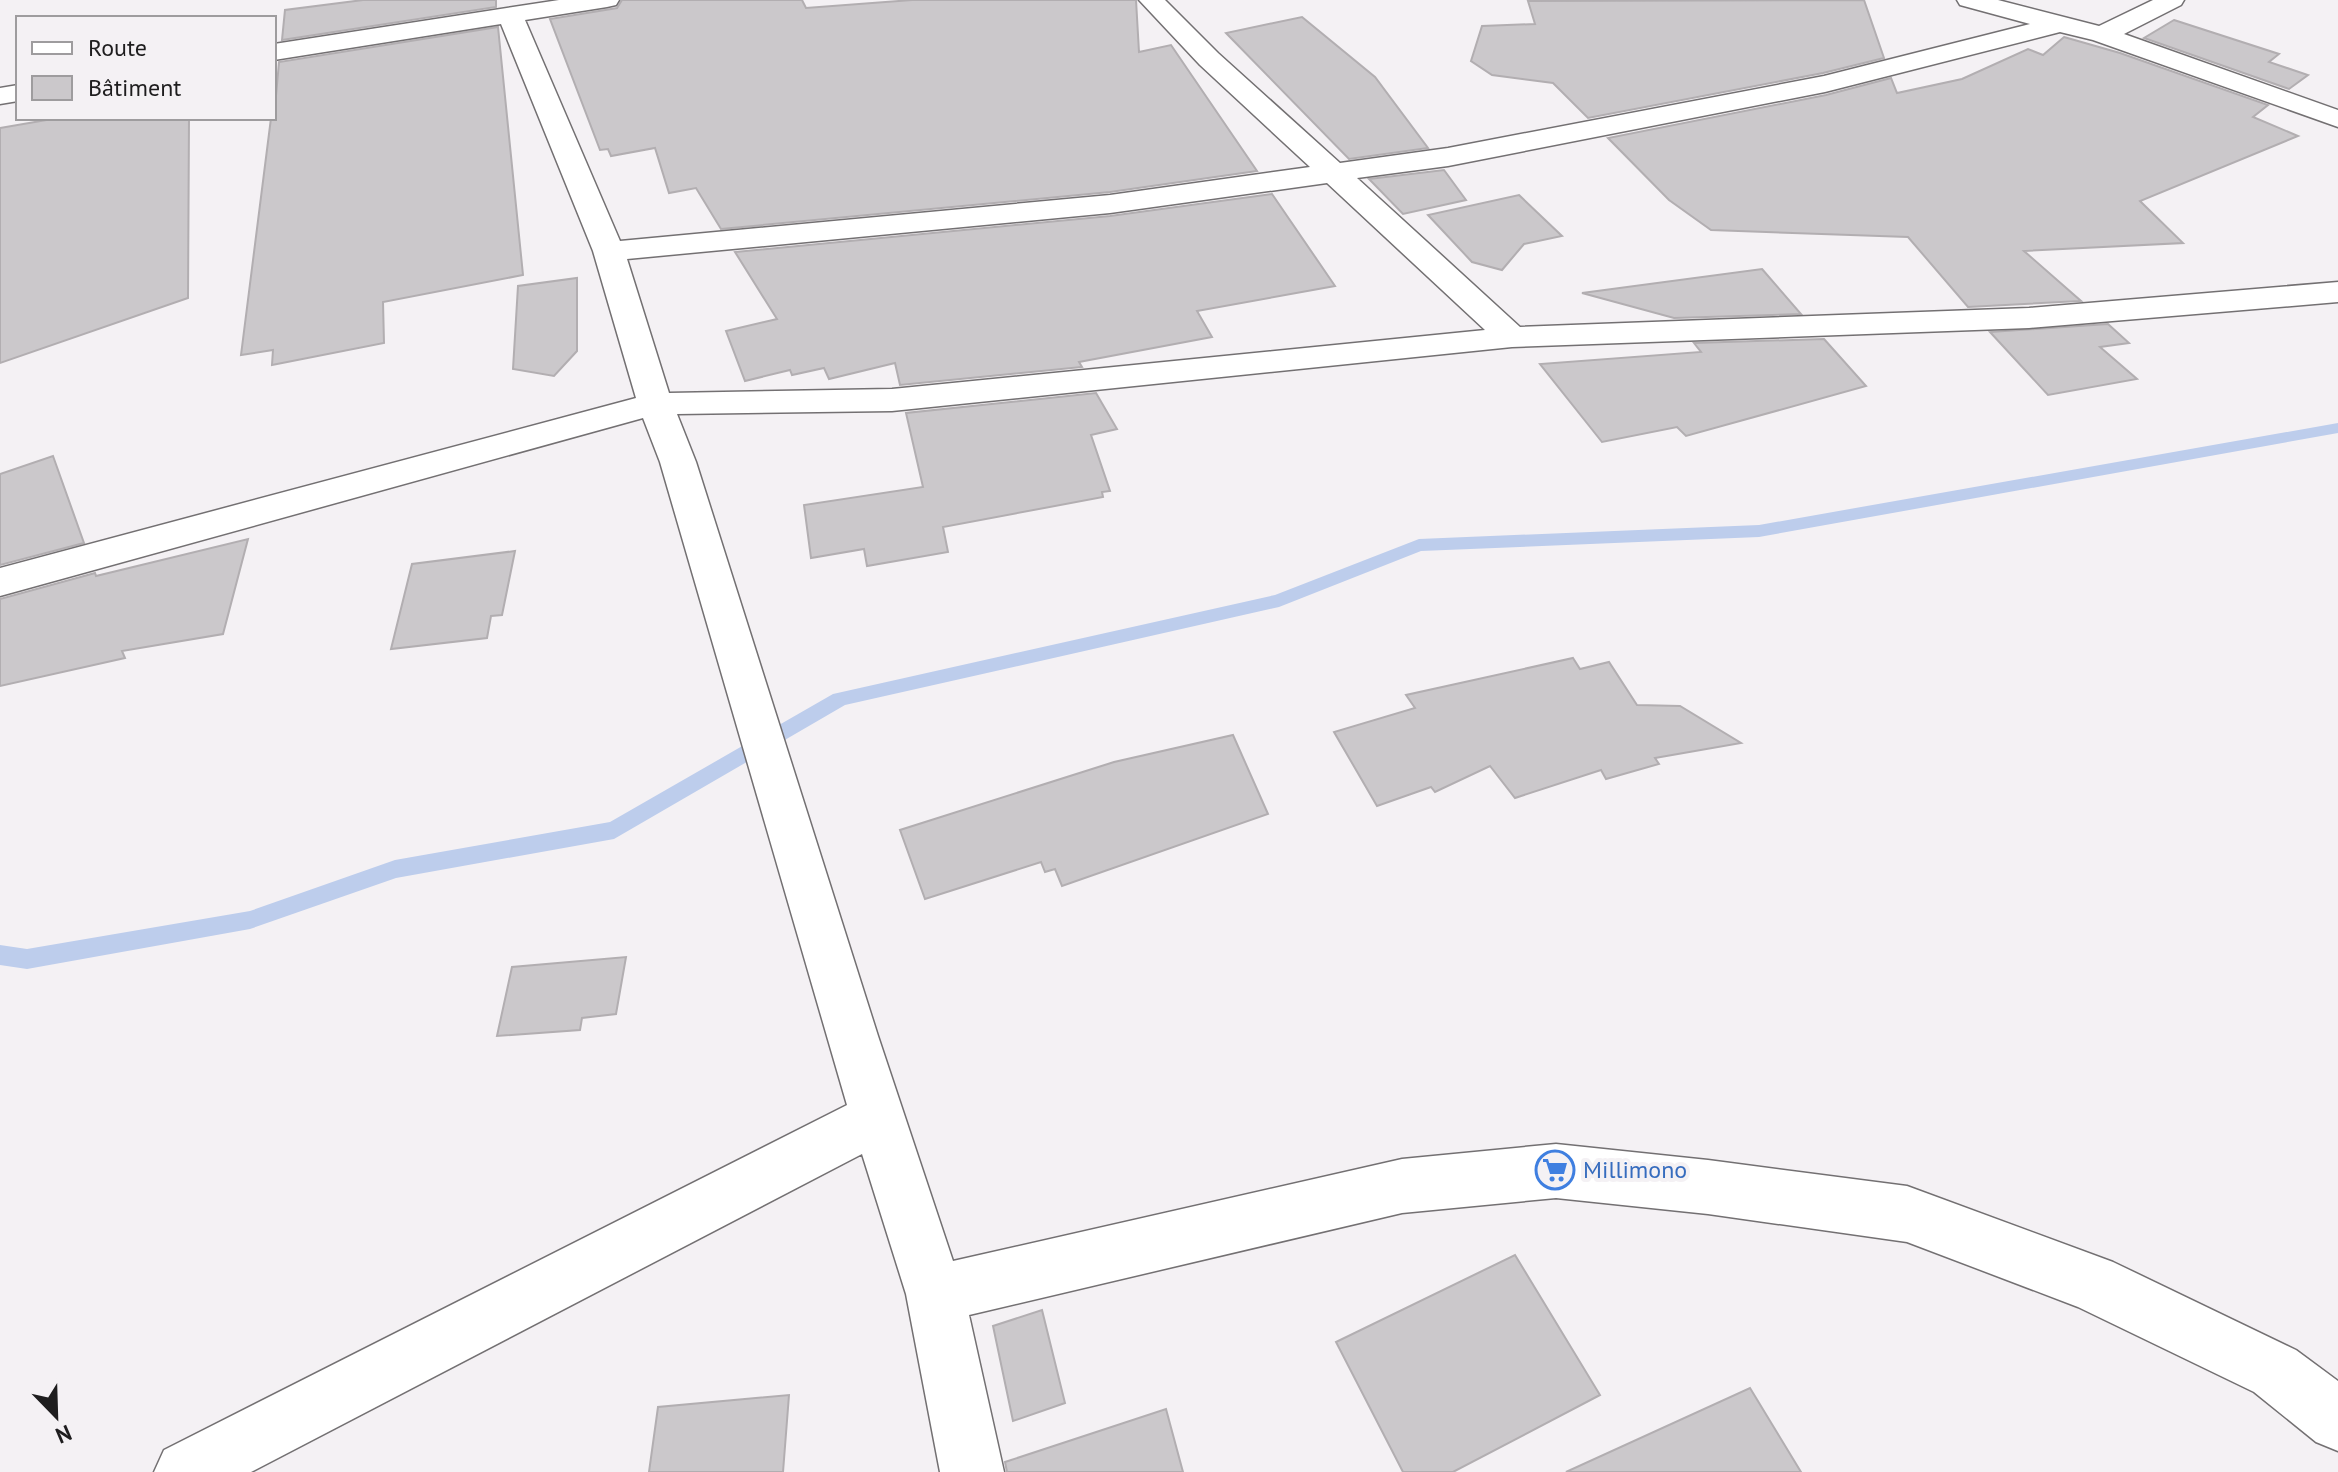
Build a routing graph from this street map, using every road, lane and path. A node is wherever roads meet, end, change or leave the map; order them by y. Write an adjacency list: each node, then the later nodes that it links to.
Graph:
1 (607, 0): 5 (street)
2 (1151, 0): 11 (street)
3 (1969, 0): 7 (street)
4 (2172, 0): 8 (street)
5 (541, 5): 6 (street)
6 (510, 15): 9 (street); 12 (street)
7 (2063, 23): 8 (street); 11 (street)
8 (2102, 35): 10 (street)
9 (276, 52)
10 (2338, 119)
11 (1334, 174): 12 (street); 14 (street)
12 (609, 251): 15 (street)
13 (2338, 292): 14 (street)
14 (1512, 337): 15 (street)
15 (655, 404): 16 (street); 17 (street)
16 (0, 582)
17 (879, 1117): 18 (street); 20 (street)
18 (935, 1294): 19 (street); 21 (street)
19 (2338, 1420)
20 (186, 1472)
21 (972, 1472)

